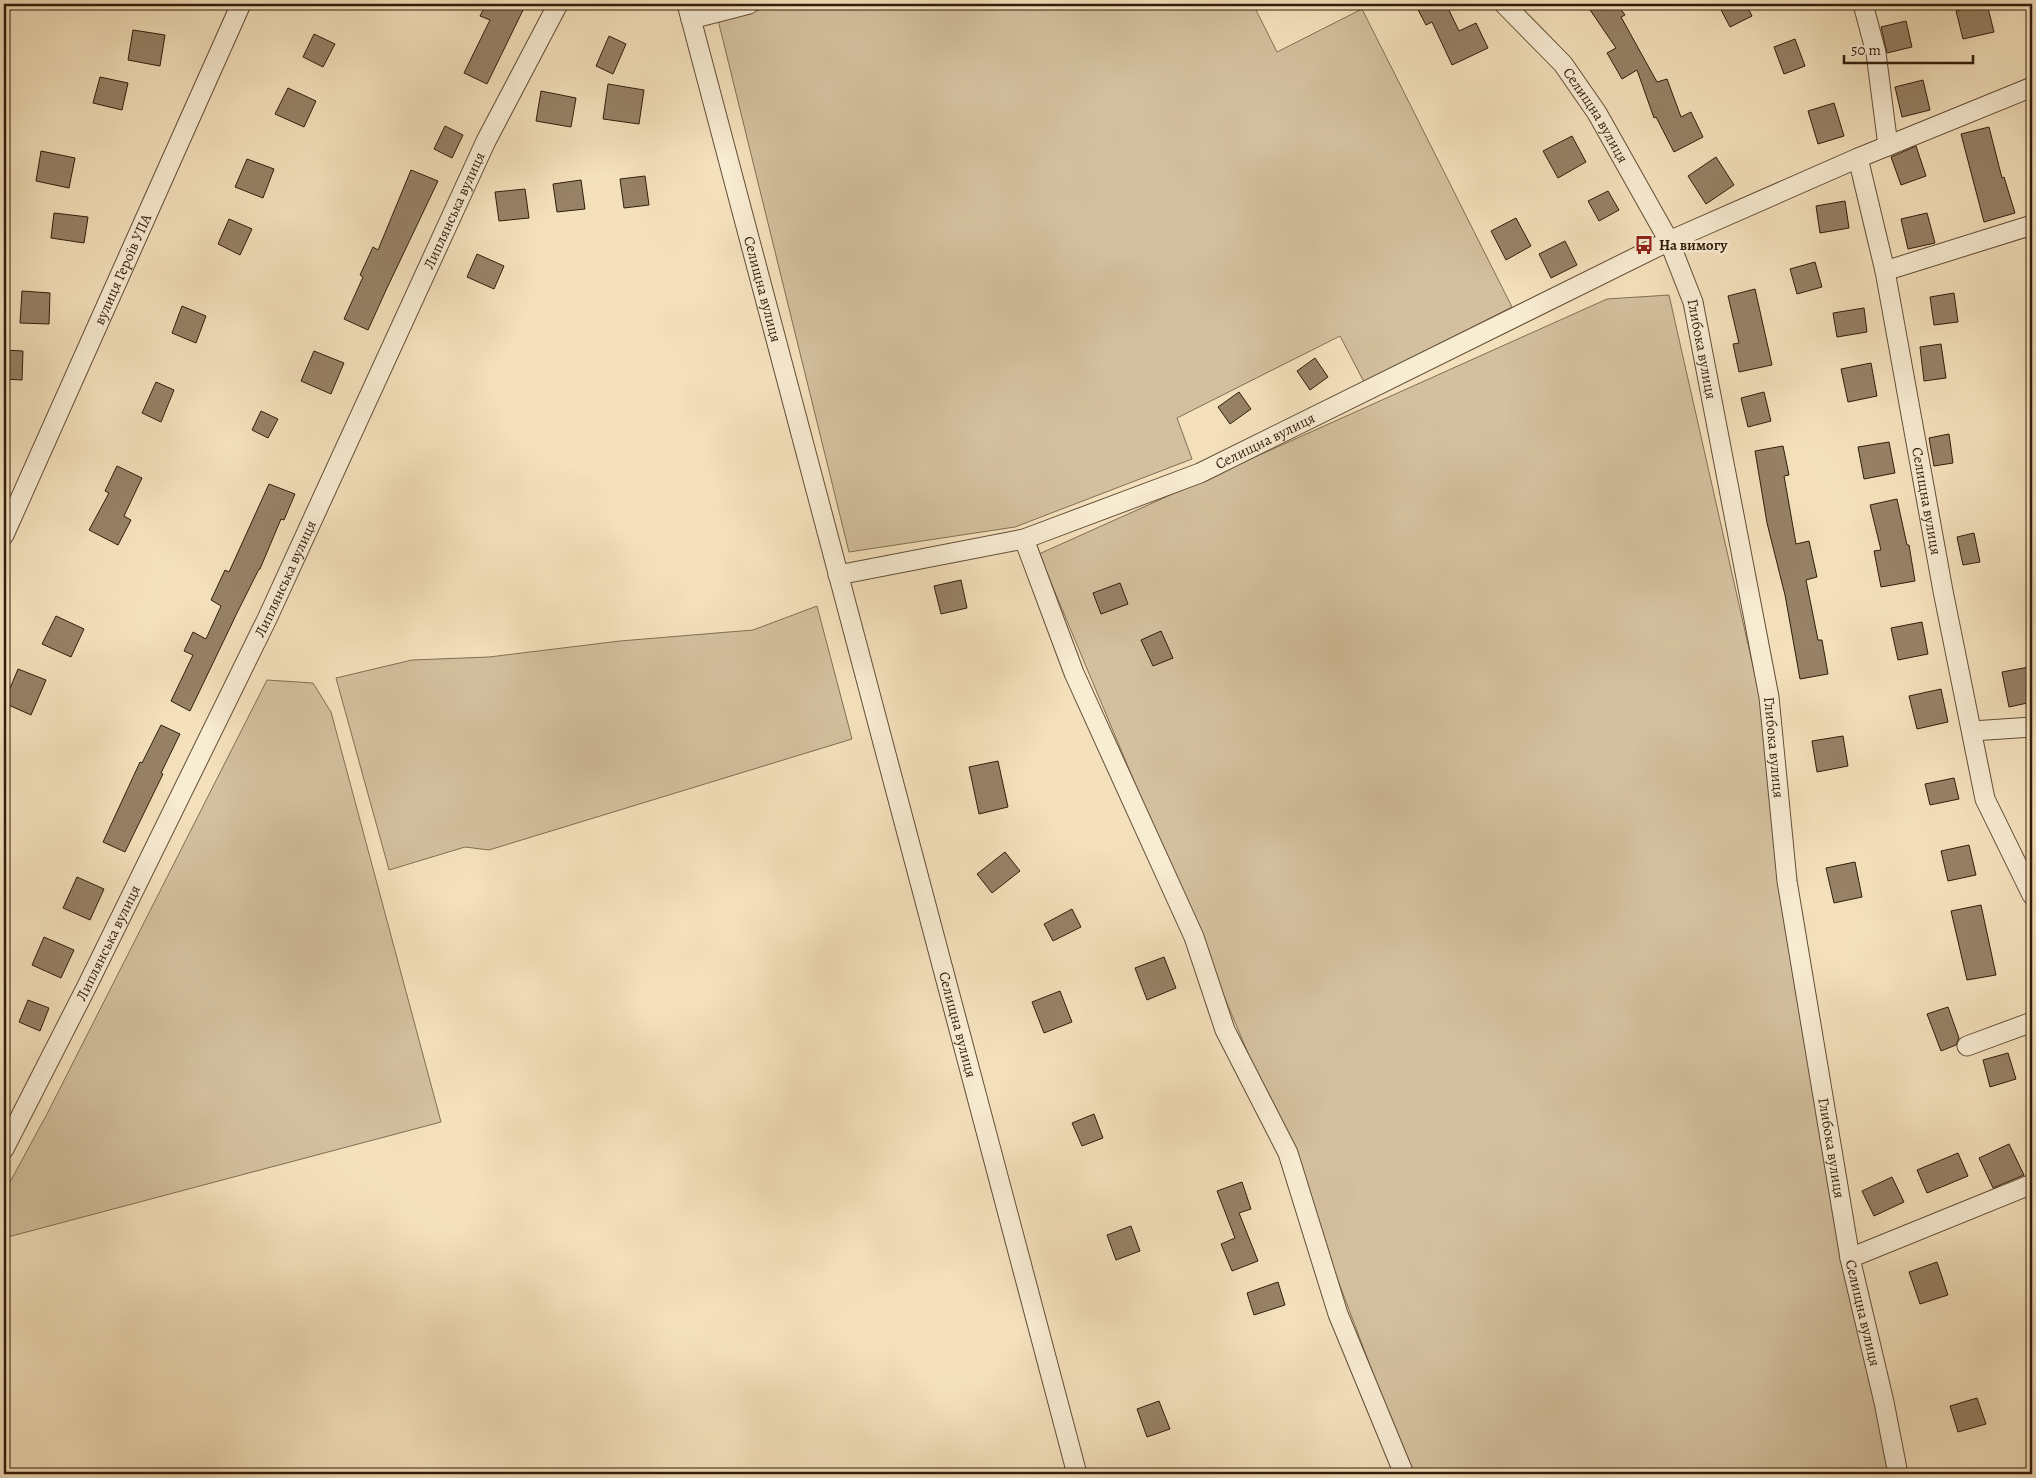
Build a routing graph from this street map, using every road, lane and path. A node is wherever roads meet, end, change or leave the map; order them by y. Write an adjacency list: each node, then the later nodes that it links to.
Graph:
1 (241, 4): 13 (street, вулиця Героїв УПА)
2 (558, 4): 21 (street, Липлянська вулиця)
3 (749, 4): 6 (street)
4 (1504, 4): 11 (street, Селищна вулиця)
5 (1863, 4): 8 (street)
6 (689, 11): 15 (street, Селищна вулиця)
7 (2032, 87): 8 (street, Селищна вулиця)
8 (1888, 146): 9 (street, Селищна вулиця)
9 (1858, 158): 11 (street, Селищна вулиця); 12 (street, Селищна вулиця)
10 (2032, 225): 12 (street)
11 (1669, 241): 14 (street, Селищна вулиця); 23 (street, Глибока вулиця)
12 (1885, 271): 17 (street, Селищна вулиця)
13 (4, 535)
14 (1024, 539): 15 (street, Селищна вулиця); 25 (street)
15 (838, 575): 24 (street, Селищна вулиця)
16 (2032, 727): 17 (street)
17 (1972, 731): 18 (street, Селищна вулиця)
18 (2032, 894)
19 (2032, 1022): 20 (street)
20 (1967, 1046)
21 (4, 1149)
22 (2032, 1184): 23 (street, Селищна вулиця)
23 (1850, 1258): 26 (street, Селищна вулиця)
24 (1077, 1474)
25 (1404, 1474)
26 (1898, 1474)

